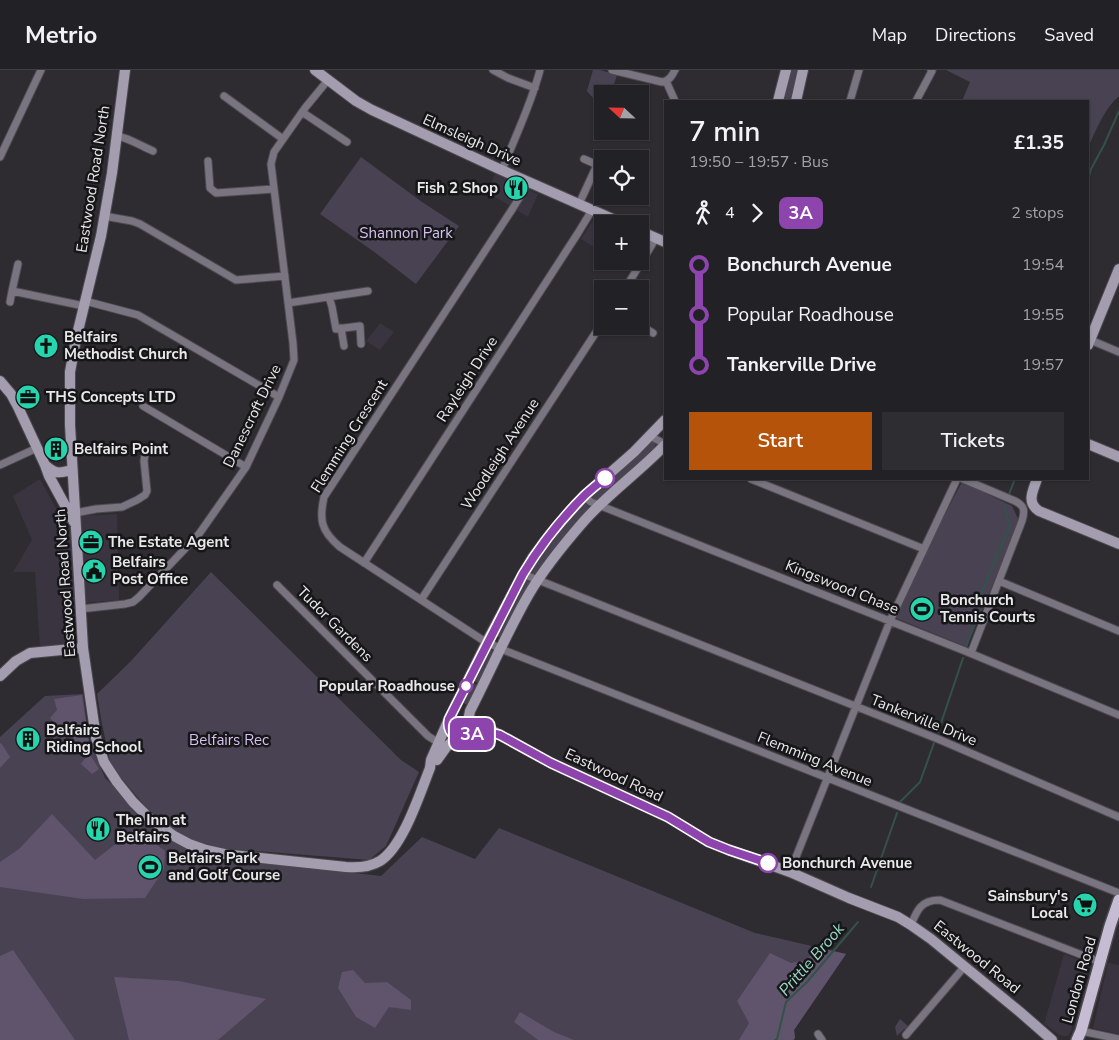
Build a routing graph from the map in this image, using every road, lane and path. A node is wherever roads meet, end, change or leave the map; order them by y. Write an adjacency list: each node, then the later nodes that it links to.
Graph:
1 (42, 70): 26 (street)
2 (125, 70): 22 (street, Eastwood Road North)
3 (315, 70): 12 (street, Elmsleigh Drive)
4 (493, 70): 14 (street)
5 (540, 70): 14 (street)
6 (612, 70): 13 (street)
7 (675, 70): 13 (street)
8 (786, 70): 17 (street)
9 (803, 70): 18 (street)
10 (859, 70): 19 (street)
11 (930, 70): 20 (street)
12 (328, 80): 21 (street, Danescroft Drive); 30 (street, Elmsleigh Drive)
13 (666, 81): 16 (street)
14 (536, 88): 30 (street)
15 (224, 96): 23 (street)
16 (675, 100)
17 (778, 100)
18 (796, 100)
19 (850, 100)
20 (917, 100)
21 (302, 112): 23 (street, Danescroft Drive); 24 (street)
22 (117, 136): 25 (street); 37 (street, Eastwood Road North)
23 (283, 139): 33 (street, Danescroft Drive)
24 (346, 142)
25 (153, 151)
26 (0, 157)
27 (584, 159): 29 (street)
28 (208, 161): 33 (street)
29 (594, 163)
30 (502, 170): 32 (street, Elmsleigh Drive)
31 (594, 177): 34 (street)
32 (529, 182): 34 (street, Elmsleigh Drive); 85 (street, Flemming Crescent)
33 (274, 189): 41 (street, Danescroft Drive)
34 (579, 204): 35 (street, Elmsleigh Drive)
35 (592, 210): 36 (street, Elmsleigh Drive); 85 (street, Rayleigh Drive)
36 (603, 215)
37 (104, 216): 41 (street); 47 (street, Eastwood Road North)
38 (660, 240): 42 (street)
39 (18, 264): 44 (street)
40 (1119, 268): 53 (street)
41 (284, 276): 48 (street, Danescroft Drive)
42 (631, 280)
43 (368, 290): 45 (street)
44 (12, 291): 46 (street); 47 (street)
45 (329, 297): 48 (street); 49 (street)
46 (10, 302)
47 (85, 303): 59 (street); 71 (street, Eastwood Road North)
48 (288, 303): 59 (street, Danescroft Drive)
49 (342, 328): 55 (street); 56 (street)
50 (649, 331): 51 (street)
51 (652, 333)
52 (594, 335): 90 (street, Woodleigh Avenue)
53 (1089, 339)
54 (1089, 341): 57 (street)
55 (361, 344)
56 (344, 346)
57 (1119, 352)
58 (0, 381): 66 (street)
59 (279, 397): 70 (street, Danescroft Drive)
60 (143, 406): 70 (street)
61 (664, 421): 62 (street)
62 (650, 436): 63 (street); 77 (street)
63 (664, 443)
64 (1089, 444): 68 (street)
65 (664, 445): 80 (street)
66 (37, 448): 69 (street); 72 (street)
67 (145, 454): 81 (street)
68 (1119, 457)
69 (0, 465)
70 (246, 467): 91 (street, Danescroft Drive)
71 (72, 470): 72 (street); 78 (street, Eastwood Road North)
72 (54, 478): 79 (street)
73 (753, 480): 84 (street)
74 (957, 480): 84 (street)
75 (965, 480): 88 (street)
76 (1037, 480): 83 (street)
77 (584, 496): 80 (street, Kingswood Chase); 86 (street)
78 (74, 497): 79 (street); 81 (street, Eastwood Road North)
79 (62, 499): 82 (street)
80 (599, 505): 87 (street); 92 (street, Kingswood Chase)
81 (75, 513): 82 (street, Eastwood Road North)
82 (76, 525): 91 (street, Eastwood Road North)
83 (1119, 544)
84 (924, 549): 92 (street)
85 (364, 562): 90 (street, Flemming Crescent)
86 (523, 574): 87 (street, Tankerville Drive); 94 (street)
87 (538, 580): 96 (street); 99 (street, Tankerville Drive)
88 (999, 580): 93 (street); 97 (street)
89 (277, 585): 105 (street, Tudor Gardens)
90 (421, 600): 94 (street, Flemming Crescent)
91 (80, 608): 95 (street, Eastwood Road North)
92 (890, 621): 97 (street, Kingswood Chase); 99 (street)
93 (1119, 631)
94 (487, 642): 96 (street, Flemming Crescent); 101 (street)
95 (83, 648): 98 (street); 106 (street, Eastwood Road North)
96 (500, 649): 102 (street); 107 (street, Flemming Avenue)
97 (971, 653): 100 (street, Kingswood Chase)
98 (0, 676)
99 (855, 706): 107 (street); 108 (street, Tankerville Drive)
100 (1119, 715)
101 (450, 719): 102 (street); 104 (street); 105 (street)
102 (470, 719): 103 (street, Eastwood Road); 104 (street)
103 (495, 733): 104 (street); 109 (street, Eastwood Road)
104 (463, 736): 106 (street)
105 (439, 743): 106 (street)
106 (430, 768)
107 (827, 778): 109 (street); 110 (street, Flemming Avenue)
108 (1119, 816)
109 (790, 872): 112 (street, Eastwood Road)
110 (1119, 893)
111 (1119, 900): 113 (main road, London Road)
112 (911, 925): 113 (street); 114 (street, Eastwood Road)
113 (1100, 962): 116 (main road, London Road)
114 (964, 966): 115 (street); 118 (street, Eastwood Road)
115 (906, 1035)
116 (1079, 1035): 117 (street)
117 (1119, 1039)
118 (1052, 1040)

